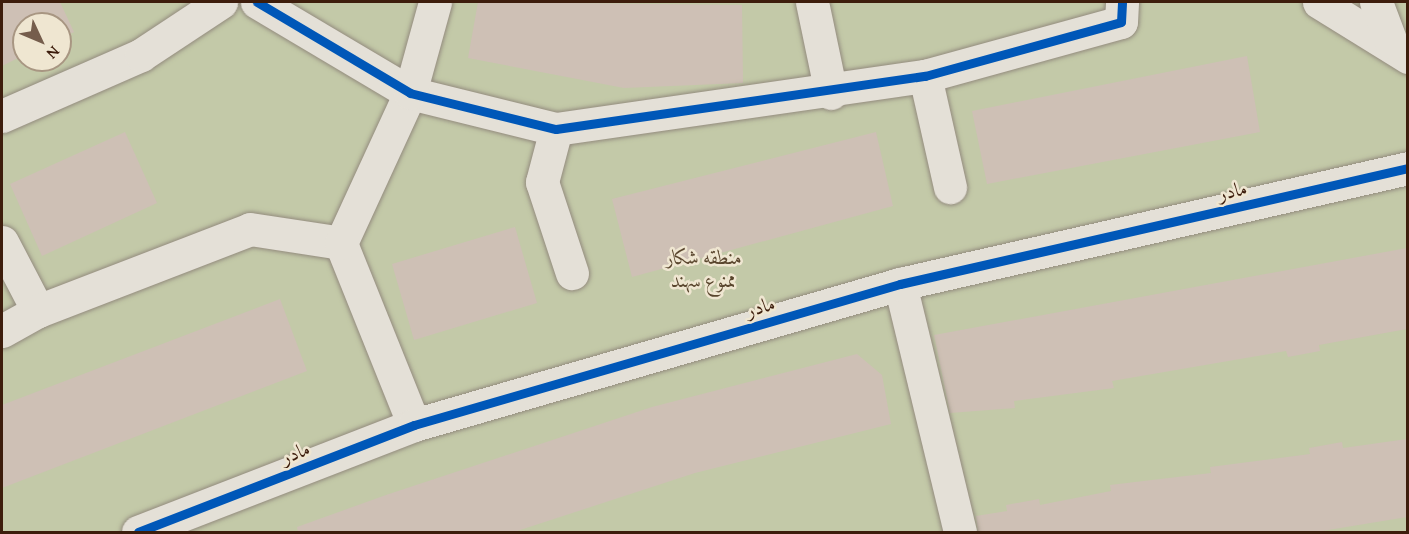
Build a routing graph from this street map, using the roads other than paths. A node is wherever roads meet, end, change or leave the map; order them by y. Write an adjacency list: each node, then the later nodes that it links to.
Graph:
1 (221, 2): 12 (street)
2 (257, 2): 10 (street)
3 (435, 2): 10 (street)
4 (812, 2): 11 (street)
5 (1122, 2): 9 (street)
6 (1319, 2): 8 (street)
7 (1376, 2): 8 (street)
8 (1399, 50)
9 (925, 76): 11 (street); 15 (street)
10 (410, 93): 13 (street); 17 (street)
11 (831, 93): 13 (street)
12 (2, 116)
13 (556, 129): 18 (street)
14 (1407, 168): 19 (street, مادر)
15 (950, 187)
16 (2, 242): 20 (street)
17 (341, 243): 20 (street); 22 (street)
18 (572, 273)
19 (900, 284): 22 (street, مادر); 24 (street)
20 (38, 311): 21 (street)
21 (2, 331)
22 (414, 425): 23 (street, مادر)
23 (138, 532)
24 (960, 532)

